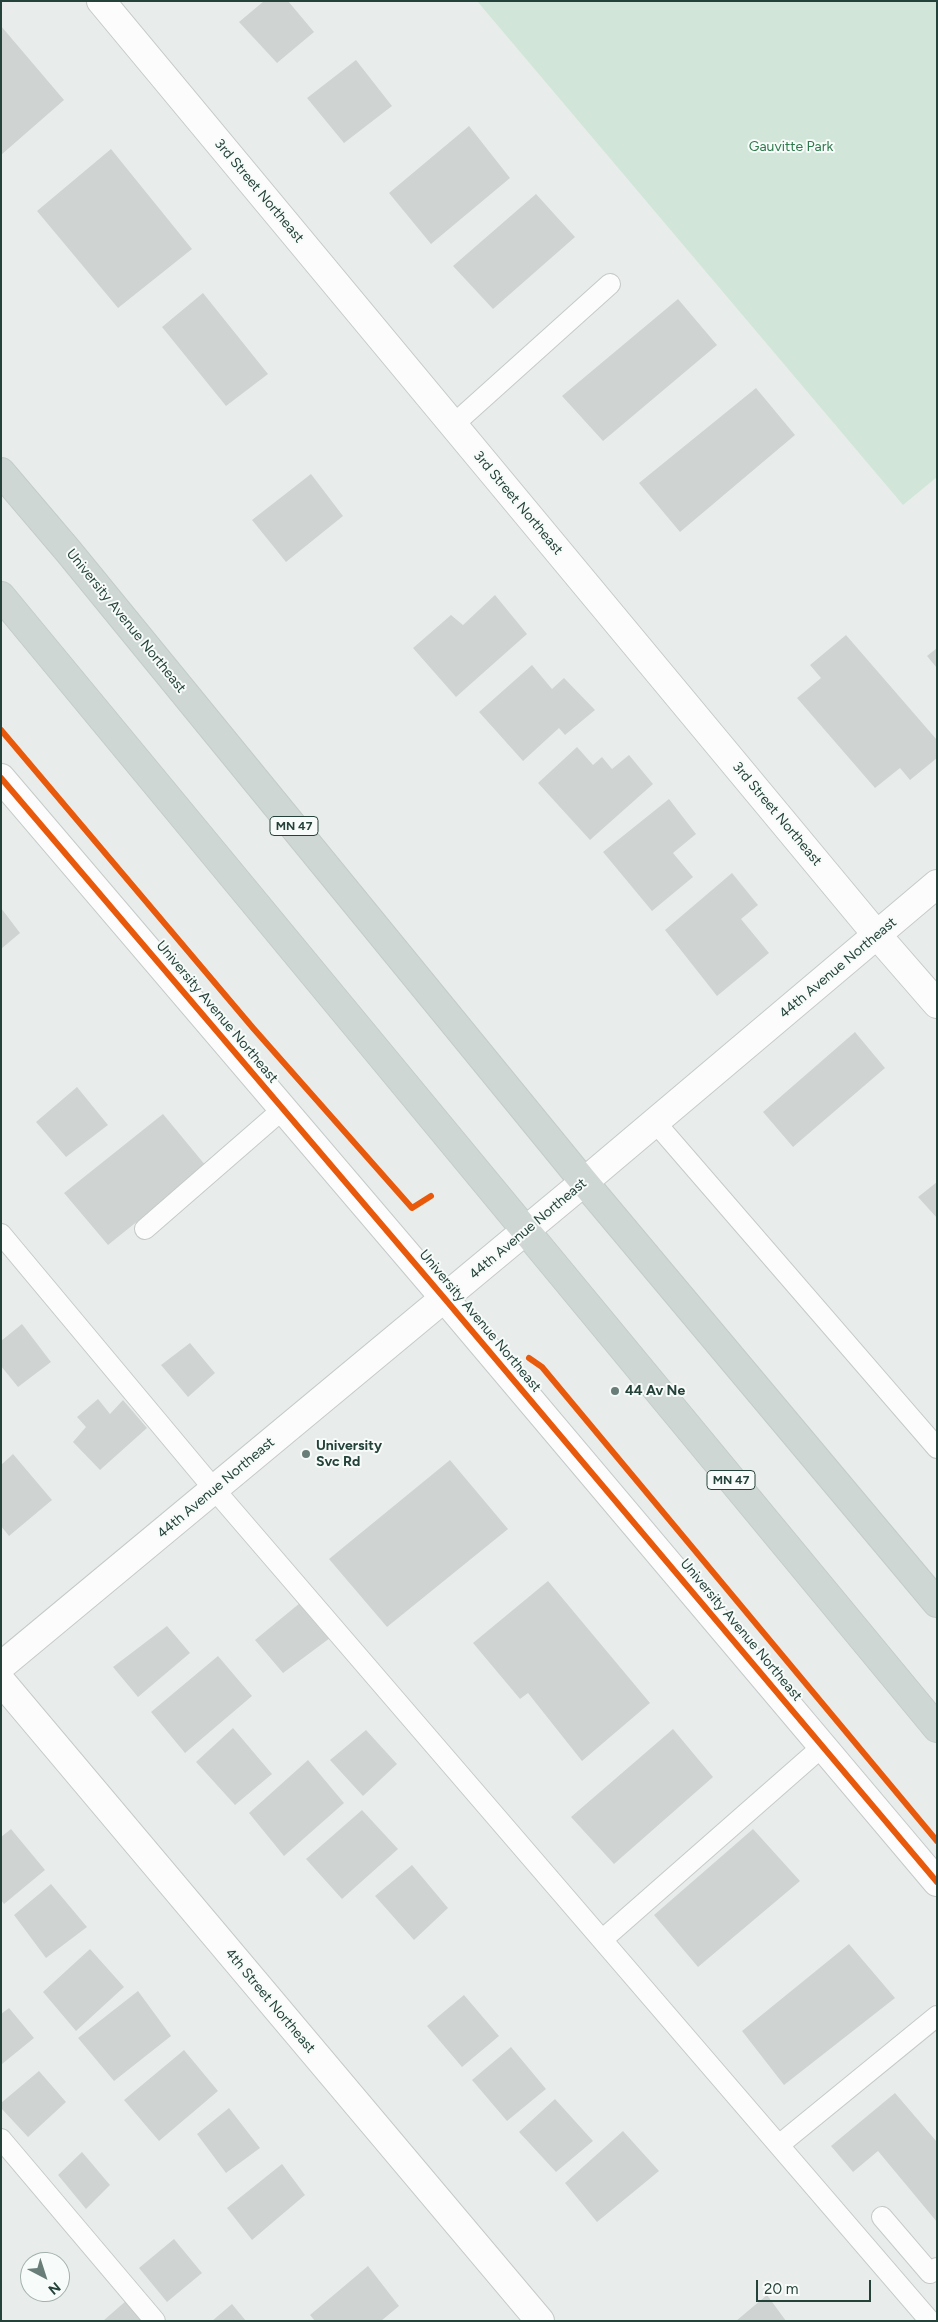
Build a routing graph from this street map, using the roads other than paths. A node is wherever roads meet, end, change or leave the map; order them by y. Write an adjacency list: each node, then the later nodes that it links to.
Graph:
1 (101, 1): 3 (street, 3rd Street Northeast)
2 (610, 284): 3 (lane)
3 (453, 425): 8 (street, 3rd Street Northeast)
4 (1, 472): 12 (main road, University Avenue Northeast / MN 47)
5 (1, 596): 14 (main road, MN 47)
6 (1, 778): 10 (street, University Avenue Northeast)
7 (937, 884): 8 (street, 44th Avenue Northeast)
8 (877, 935): 9 (street, 3rd Street Northeast); 11 (street, 44th Avenue Northeast)
9 (937, 1004)
10 (284, 1109): 13 (lane); 16 (street, University Avenue Northeast)
11 (654, 1122): 12 (street, 44th Avenue Northeast); 17 (lane)
12 (584, 1182): 14 (street, 44th Avenue Northeast); 19 (main road, University Avenue Northeast / MN 47)
13 (144, 1229)
14 (526, 1230): 16 (street, 44th Avenue Northeast); 22 (main road, MN 47)
15 (1, 1234): 18 (lane)
16 (445, 1298): 18 (street, 44th Avenue Northeast); 23 (street, University Avenue Northeast)
17 (937, 1448)
18 (214, 1489): 20 (street, 44th Avenue Northeast); 25 (lane)
19 (937, 1603)
20 (1, 1666)
21 (1, 1681): 32 (street, 4th Street Northeast)
22 (937, 1728)
23 (823, 1746): 24 (street, University Avenue Northeast); 25 (lane)
24 (937, 1882)
25 (602, 1940): 28 (lane)
26 (937, 2016): 28 (lane)
27 (1, 2139): 31 (lane)
28 (779, 2146): 33 (lane)
29 (882, 2218): 30 (lane)
30 (937, 2268)
31 (156, 2321)
32 (540, 2321)
33 (930, 2321)

